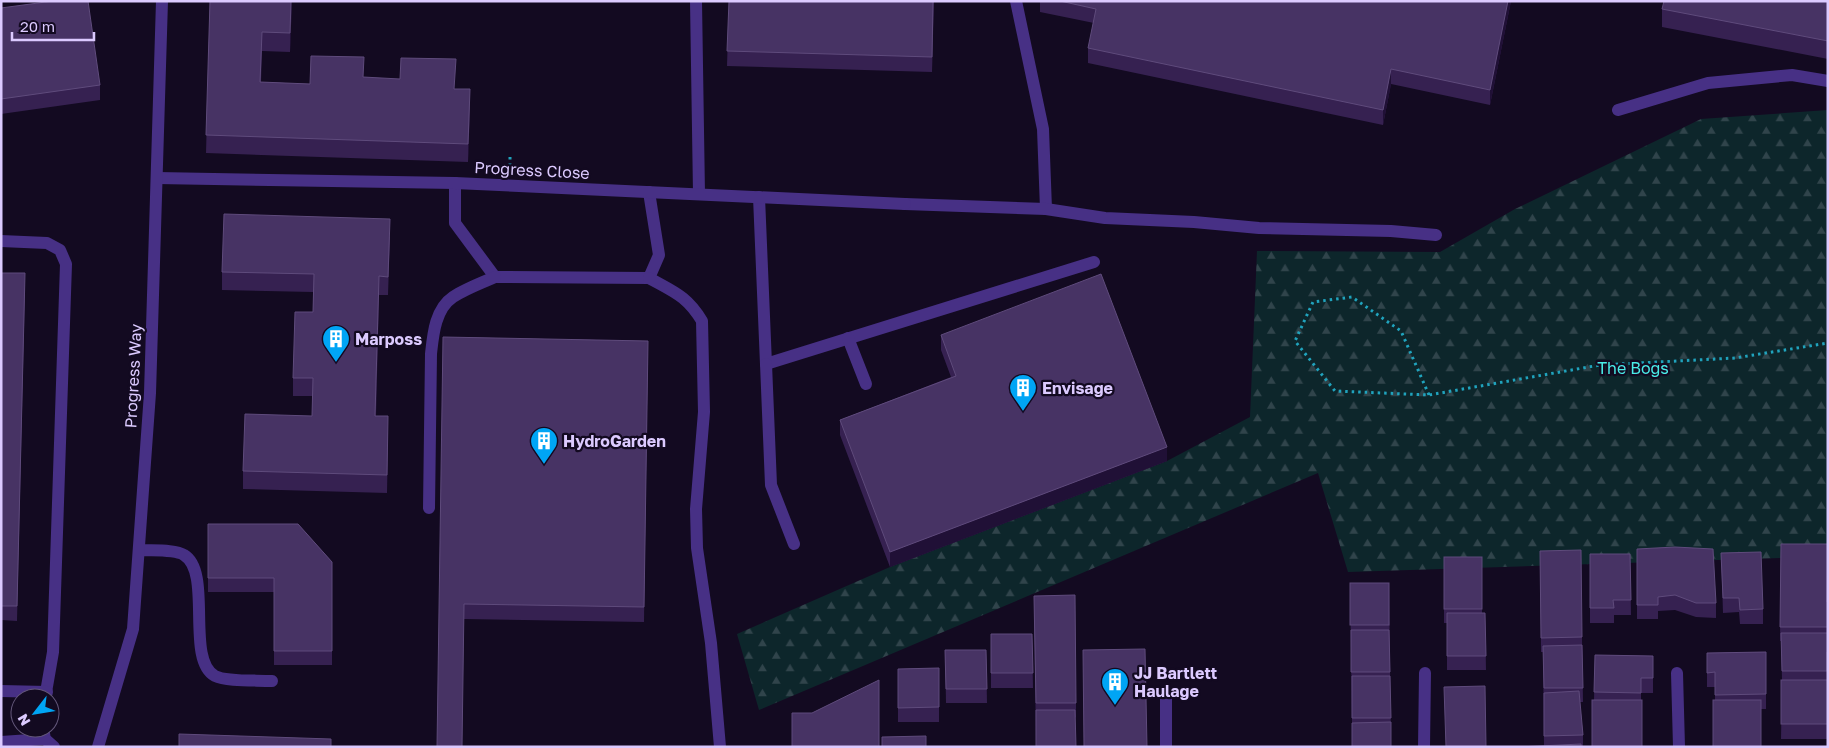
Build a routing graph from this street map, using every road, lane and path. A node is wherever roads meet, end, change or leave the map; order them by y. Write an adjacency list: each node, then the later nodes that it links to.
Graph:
1 (162, 1): 6 (street, Progress Way)
2 (696, 1): 9 (street)
3 (1016, 1): 11 (street)
4 (1828, 81): 5 (street)
5 (1618, 110)
6 (157, 178): 7 (street, Progress Close); 24 (street, Progress Way)
7 (455, 183): 8 (street, Progress Close); 15 (street)
8 (649, 192): 9 (street, Progress Close); 16 (street)
9 (699, 194): 10 (street, Progress Close)
10 (759, 197): 11 (street, Progress Close); 19 (street)
11 (1046, 210): 12 (street, Progress Close)
12 (1436, 234)
13 (1, 241): 28 (street)
14 (1094, 262): 17 (street)
15 (495, 277): 16 (street); 22 (street)
16 (649, 278): 33 (street)
17 (848, 338): 19 (street); 20 (street)
18 (1828, 343): 21 (path)
19 (766, 364): 23 (street)
20 (866, 384)
21 (1429, 395): 21 (path)
22 (429, 508)
23 (794, 544)
24 (139, 550): 27 (street); 32 (street, Progress Way)
25 (1425, 673): 35 (street)
26 (1677, 673): 36 (street)
27 (272, 681)
28 (47, 688)
29 (1166, 692): 34 (street)
30 (47, 738): 31 (street)
31 (1, 742)
32 (98, 747)
33 (720, 747)
34 (1166, 747)
35 (1424, 747)
36 (1679, 747)

